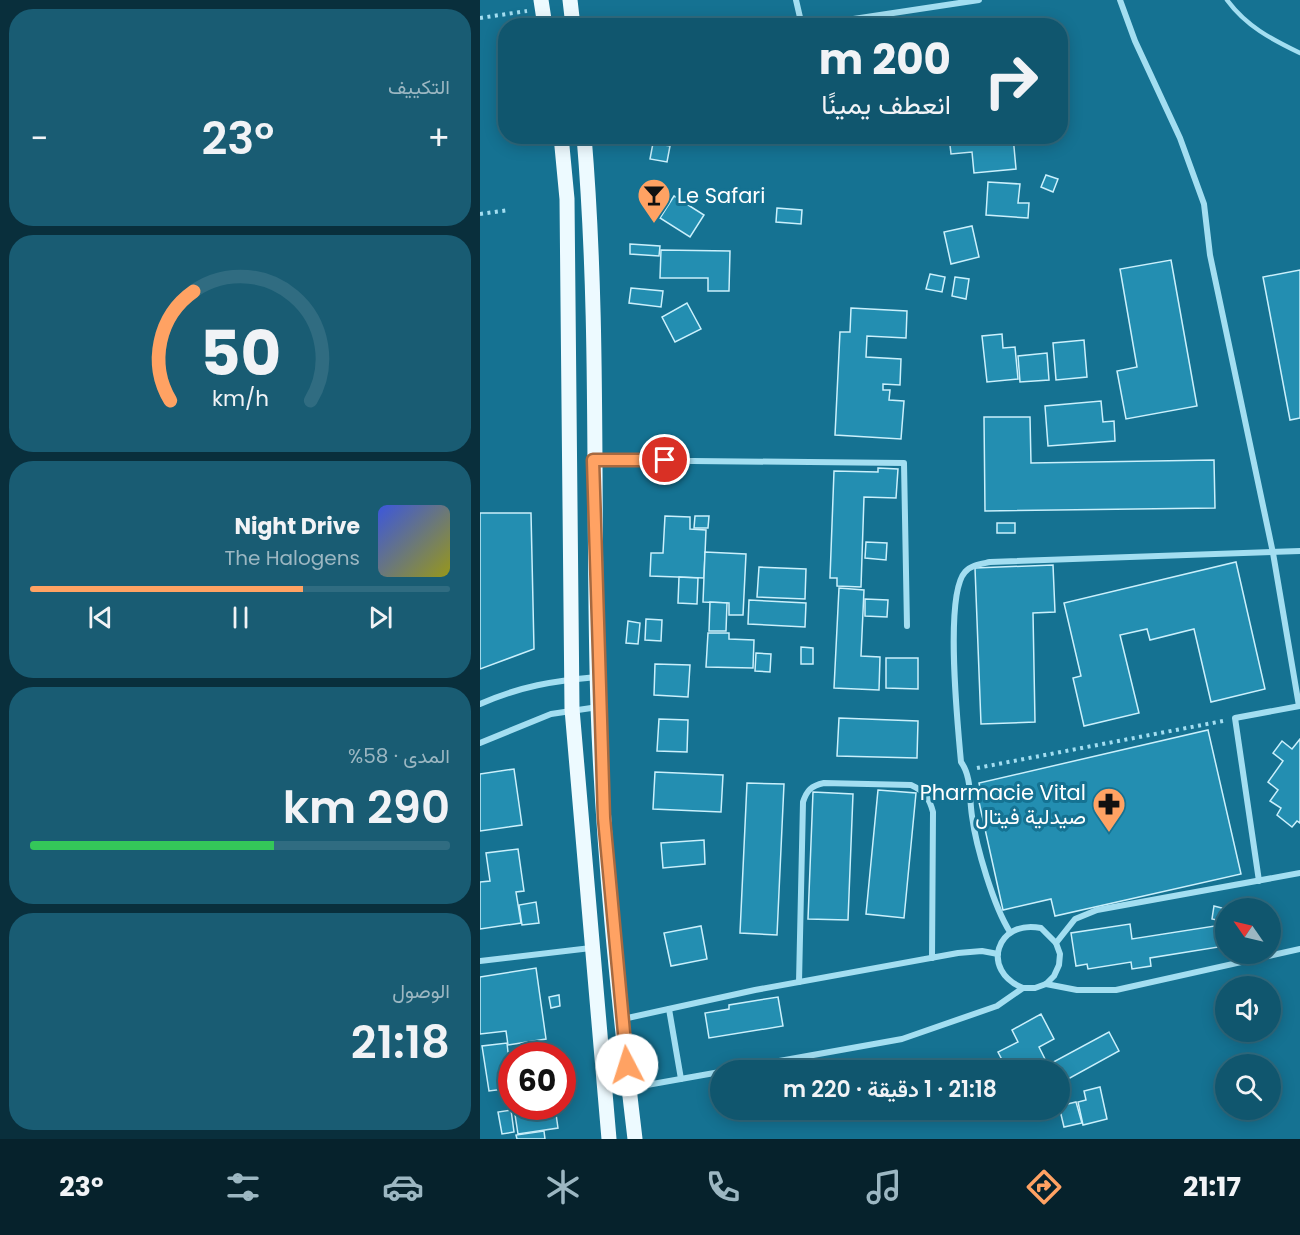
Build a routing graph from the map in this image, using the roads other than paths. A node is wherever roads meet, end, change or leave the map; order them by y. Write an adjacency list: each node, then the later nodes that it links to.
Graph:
1 (570, 0): 7 (main road)
2 (796, 0): 8 (street)
3 (979, 0): 6 (street)
4 (1120, 0): 15 (street)
5 (1227, 0): 10 (lane)
6 (926, 3): 9 (street)
7 (572, 18)
8 (800, 18)
9 (848, 18)
10 (1300, 53)
11 (562, 144): 18 (main road)
12 (584, 144): 13 (main road)
13 (593, 460): 16 (street); 17 (main road)
14 (1300, 551): 15 (street)
15 (1273, 553): 20 (street); 26 (street)
16 (907, 626)
17 (598, 677): 18 (street); 21 (main road)
18 (571, 680): 19 (street); 22 (main road)
19 (480, 704)
20 (1300, 706): 25 (street)
21 (598, 707): 22 (street); 37 (main road)
22 (572, 709): 23 (street); 28 (main road)
23 (480, 743)
24 (1300, 873): 25 (street)
25 (1259, 881): 27 (street)
26 (1010, 932): 27 (street); 30 (street)
27 (1056, 943): 34 (street)
28 (591, 948): 32 (street); 42 (main road)
29 (1300, 949): 34 (street)
30 (998, 954): 31 (street); 35 (street)
31 (932, 958): 33 (street); 33 (street)
32 (480, 961)
33 (799, 982): 36 (street)
34 (1046, 984): 35 (street)
35 (1023, 988): 38 (street)
36 (669, 1009): 37 (street); 40 (street)
37 (622, 1019): 41 (main road)
38 (784, 1060)
39 (710, 1073): 40 (street)
40 (681, 1079): 41 (street)
41 (629, 1088): 43 (main road)
42 (609, 1139)
43 (635, 1139)

